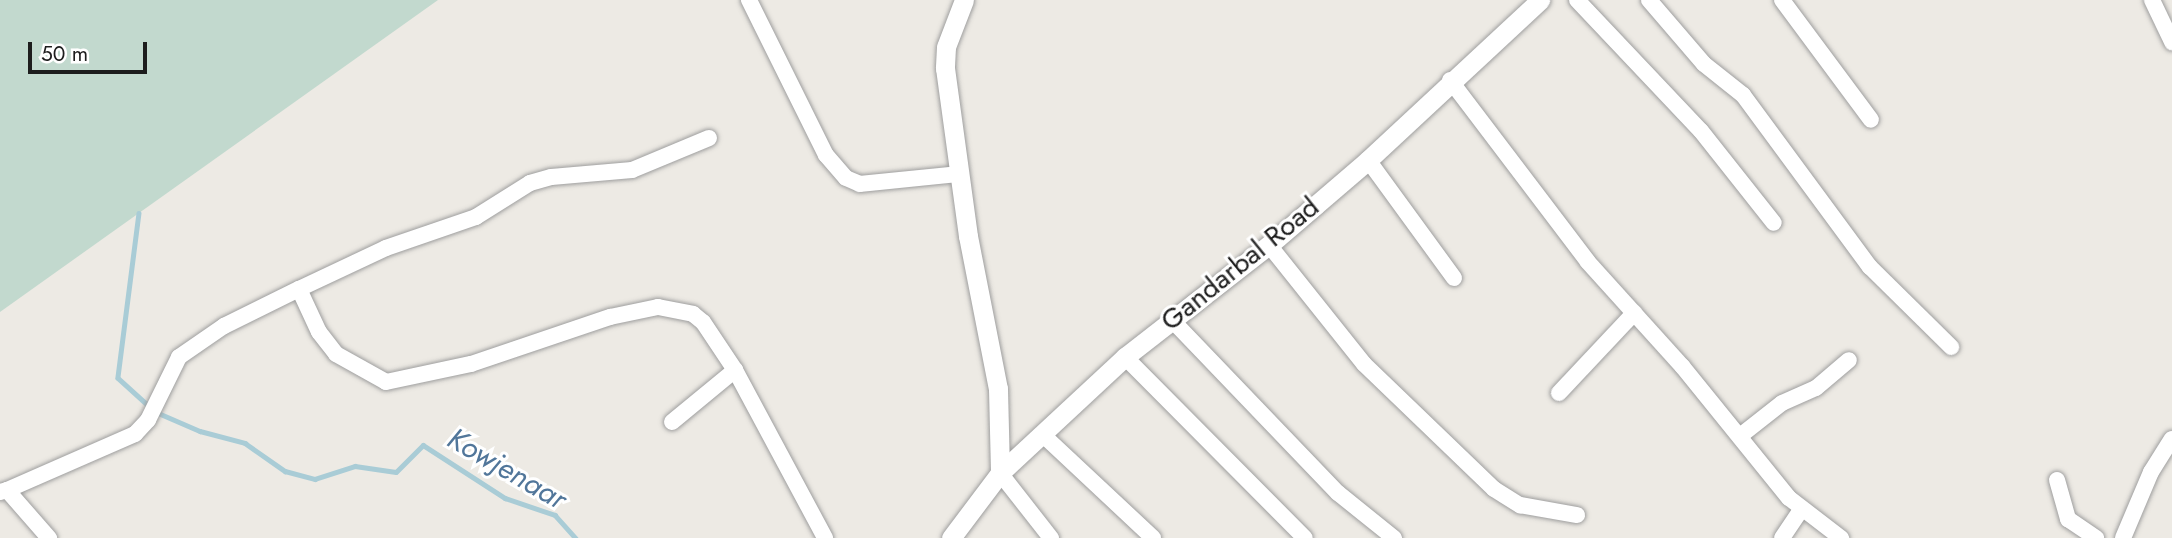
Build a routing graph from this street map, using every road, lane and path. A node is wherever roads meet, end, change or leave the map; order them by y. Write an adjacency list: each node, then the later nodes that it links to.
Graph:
1 (749, 0): 13 (street)
2 (964, 0): 13 (street)
3 (1540, 0): 9 (street, Gandarbal Road)
4 (1577, 0): 14 (street)
5 (1649, 0): 20 (street)
6 (1782, 0): 10 (street)
7 (2152, 0): 8 (street)
8 (2172, 42)
9 (1451, 80): 12 (street, Gandarbal Road); 18 (street)
10 (1871, 120)
11 (709, 138): 17 (street)
12 (1368, 160): 15 (street, Gandarbal Road); 16 (street)
13 (959, 174): 29 (street)
14 (1774, 223)
15 (1269, 246): 19 (street, Gandarbal Road); 33 (street)
16 (1454, 278)
17 (299, 289): 23 (street); 31 (street)
18 (1634, 313): 24 (street); 27 (street)
19 (1171, 319): 21 (street, Gandarbal Road); 40 (street)
20 (1951, 347)
21 (1125, 357): 26 (street, Gandarbal Road); 39 (street)
22 (1849, 360): 27 (street)
23 (735, 370): 25 (street); 35 (street)
24 (1559, 393)
25 (672, 422)
26 (1042, 434): 29 (street, Gandarbal Road); 38 (street)
27 (1740, 436): 32 (street)
28 (2172, 439): 44 (street)
29 (1000, 473): 36 (street, Gandarbal Road); 37 (street)
30 (2057, 480): 43 (street)
31 (4, 491): 34 (street)
32 (1801, 510): 41 (street); 42 (street)
33 (1577, 515)
34 (50, 538)
35 (825, 538)
36 (951, 538)
37 (1051, 538)
38 (1153, 538)
39 (1306, 538)
40 (1394, 538)
41 (1782, 538)
42 (1842, 538)
43 (2096, 538)
44 (2123, 538)

